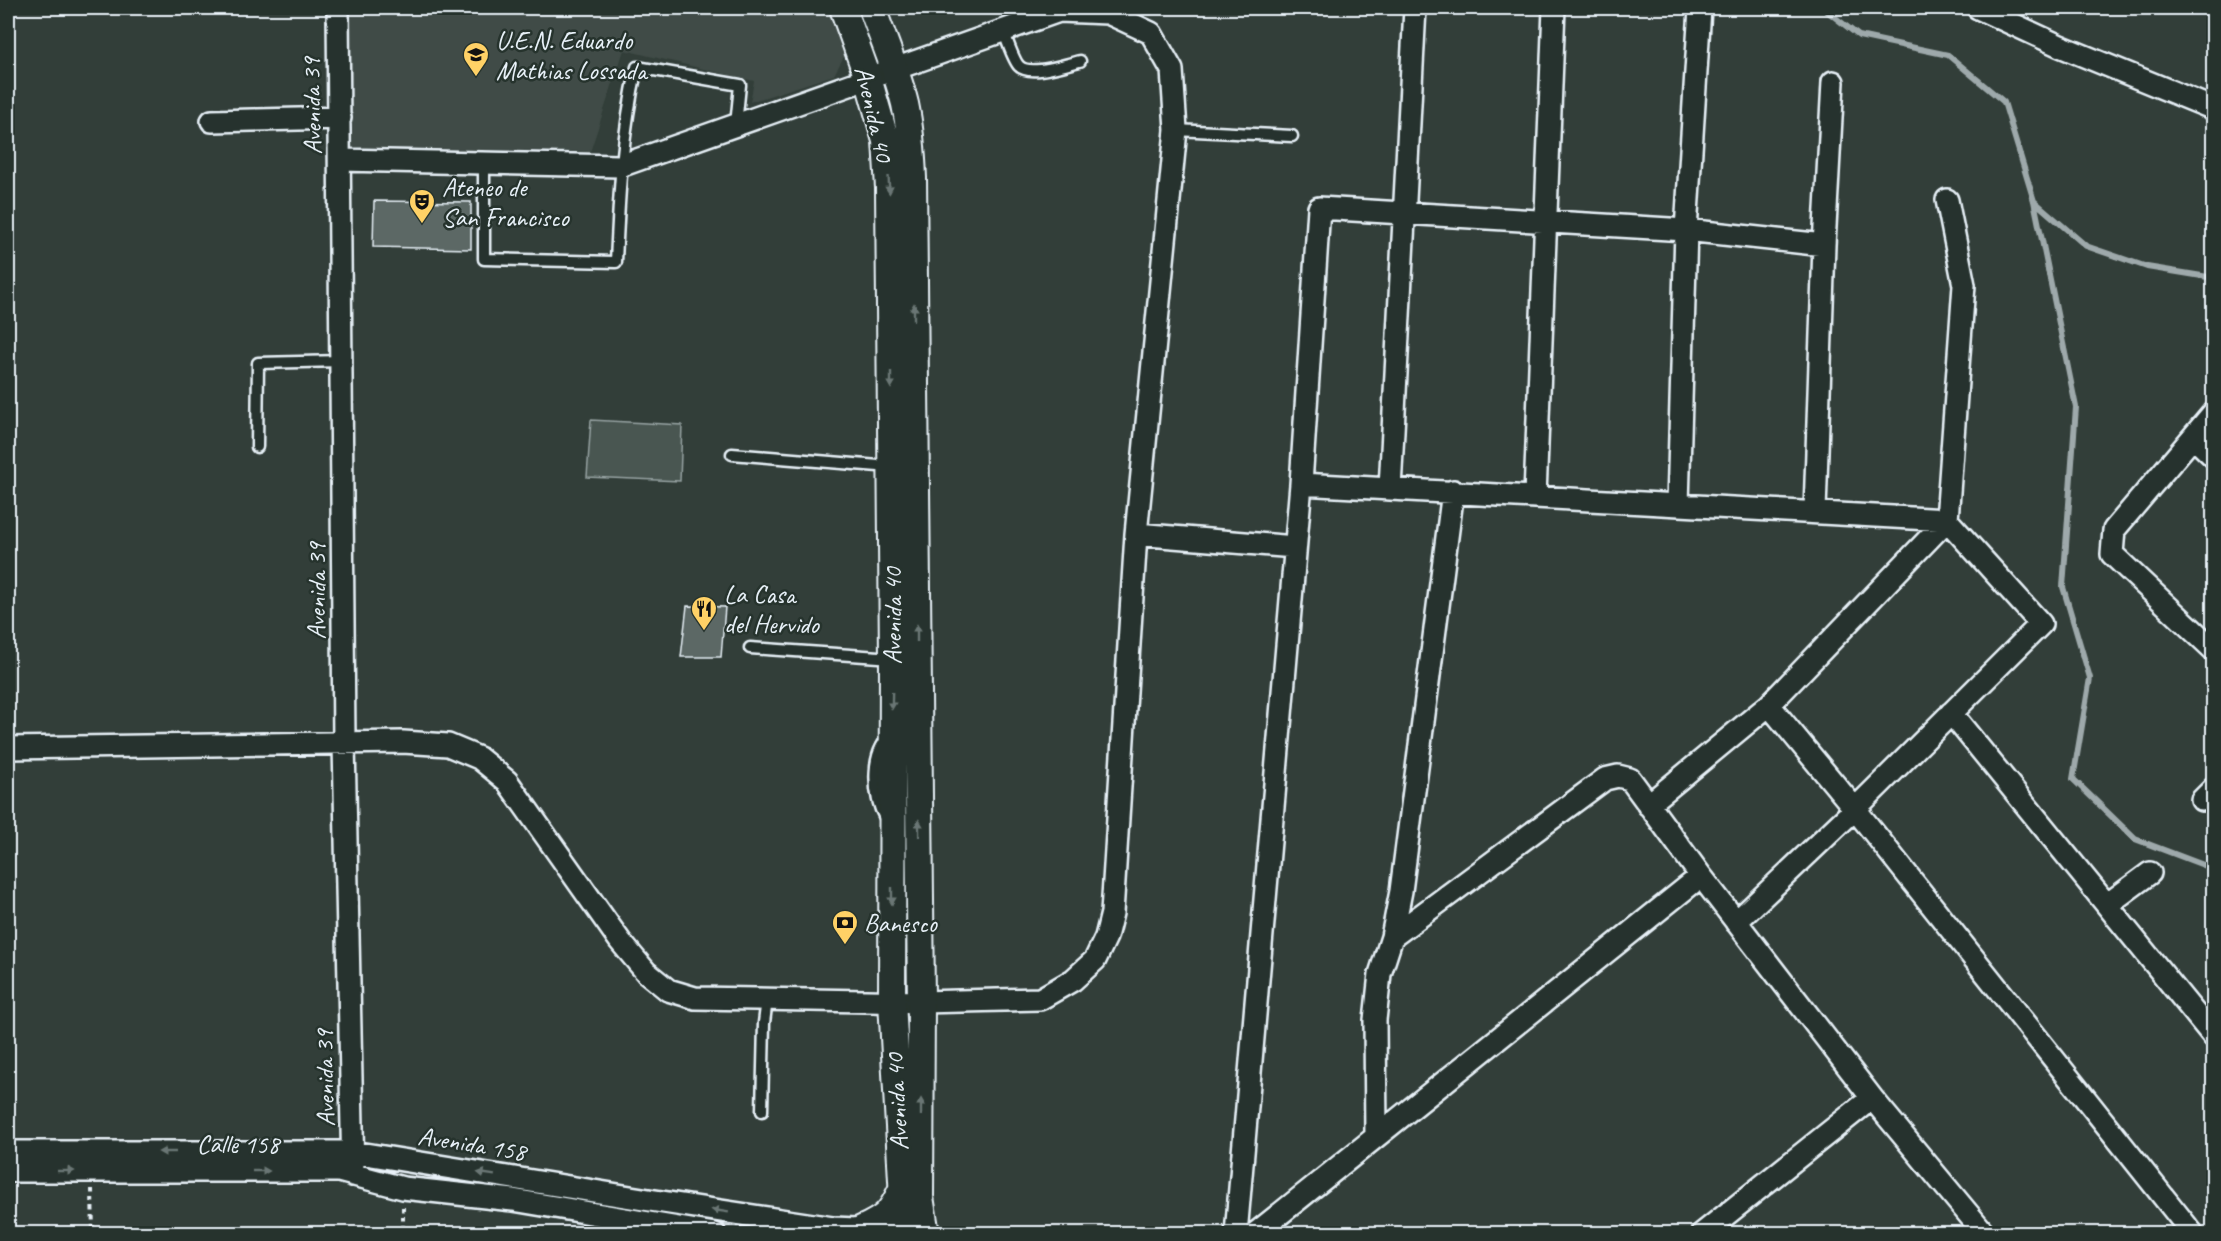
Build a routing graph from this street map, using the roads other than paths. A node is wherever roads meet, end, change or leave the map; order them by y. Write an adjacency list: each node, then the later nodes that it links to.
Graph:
1 (338, 8): 15 (street, Avenida 39)
2 (843, 8): 12 (street, Avenida 40)
3 (872, 8): 11 (street, Avenida 40)
4 (1415, 8): 24 (street)
5 (1554, 8): 25 (street)
6 (1700, 8): 26 (street)
7 (1978, 8): 14 (street)
8 (1029, 14): 9 (street); 18 (street)
9 (1003, 31): 10 (lane); 11 (street)
10 (1080, 61)
11 (894, 68): 12 (street); 60 (street, Avenida 40, one-way to 11)
12 (868, 78): 17 (street); 34 (street, Avenida 40, one-way to 34)
13 (1833, 82): 27 (street)
14 (2214, 109)
15 (340, 118): 16 (street); 20 (street, Avenida 39)
16 (212, 121)
17 (736, 125): 22 (street); 22 (lane)
18 (1176, 130): 19 (lane); 42 (street)
19 (1292, 136)
20 (340, 160): 21 (street); 28 (street, Avenida 39)
21 (484, 163): 22 (street); 22 (lane)
22 (620, 166)
23 (1947, 200): 41 (street)
24 (1405, 213): 25 (street); 35 (street); 36 (street)
25 (1545, 221): 26 (street); 38 (street)
26 (1686, 230): 27 (street); 39 (street)
27 (1824, 245): 40 (street)
28 (342, 362): 31 (lane); 49 (street, Avenida 39)
29 (2214, 412): 30 (street)
30 (2193, 437): 33 (street); 45 (street)
31 (258, 447)
32 (732, 454): 34 (lane)
33 (2214, 457)
34 (891, 467): 46 (street, Avenida 40)
35 (1301, 484): 36 (street); 43 (street)
36 (1390, 489): 37 (street)
37 (1453, 491): 38 (street); 57 (street)
38 (1536, 496): 39 (street)
39 (1678, 504): 40 (street)
40 (1815, 511): 41 (street)
41 (1947, 520): 47 (street); 48 (street)
42 (1136, 534): 43 (street); 60 (street)
43 (1295, 547): 82 (street)
44 (750, 648): 46 (lane)
45 (2214, 651)
46 (893, 658): 59 (street, Avenida 40, one-way to 59)
47 (1768, 705): 51 (street); 52 (street)
48 (1951, 713): 52 (street); 55 (street)
49 (344, 742): 50 (street); 58 (street); 66 (street, Avenida 39)
50 (8, 748)
51 (1648, 805): 54 (street); 57 (street)
52 (1855, 809): 56 (street); 86 (street)
53 (2150, 873): 55 (street)
54 (1701, 876): 56 (street); 64 (street)
55 (2108, 904): 61 (street)
56 (1736, 922): 62 (street)
57 (1392, 937): 64 (street)
58 (767, 999): 59 (street); 63 (lane)
59 (892, 1001): 60 (street); 72 (street, Avenida 40)
60 (921, 1002): 80 (street, Avenida 40, one-way to 60)
61 (2214, 1036)
62 (1872, 1098): 84 (street); 85 (street)
63 (762, 1111)
64 (1376, 1136): 83 (street)
65 (8, 1152): 67 (street)
66 (353, 1152): 68 (street, Avenida 158); 70 (street, Avenida 39); 71 (street, Avenida 158, one-way to 66)
67 (140, 1161): 68 (street, Calle 158); 69 (street, Calle 158, one-way to 67)
68 (201, 1161): 70 (street, Calle 158, one-way to 70)
69 (8, 1171)
70 (352, 1175): 74 (street, Calle 158)
71 (514, 1178): 73 (street, Avenida 158); 74 (street)
72 (902, 1188): 79 (street); 80 (street, Avenida 40)
73 (583, 1190): 75 (street, Avenida 158); 76 (street)
74 (513, 1200): 76 (street, Calle 158)
75 (649, 1200): 77 (street); 78 (street, Avenida 158, one-way to 75)
76 (581, 1211): 77 (street, Calle 158)
77 (647, 1222): 81 (street, Calle 158)
78 (748, 1224): 79 (street, Avenida 158)
79 (862, 1229): 80 (street, Avenida 158)
80 (915, 1231)
81 (715, 1233)
82 (1236, 1233)
83 (1255, 1233)
84 (1702, 1233)
85 (1985, 1233)
86 (2193, 1233)

